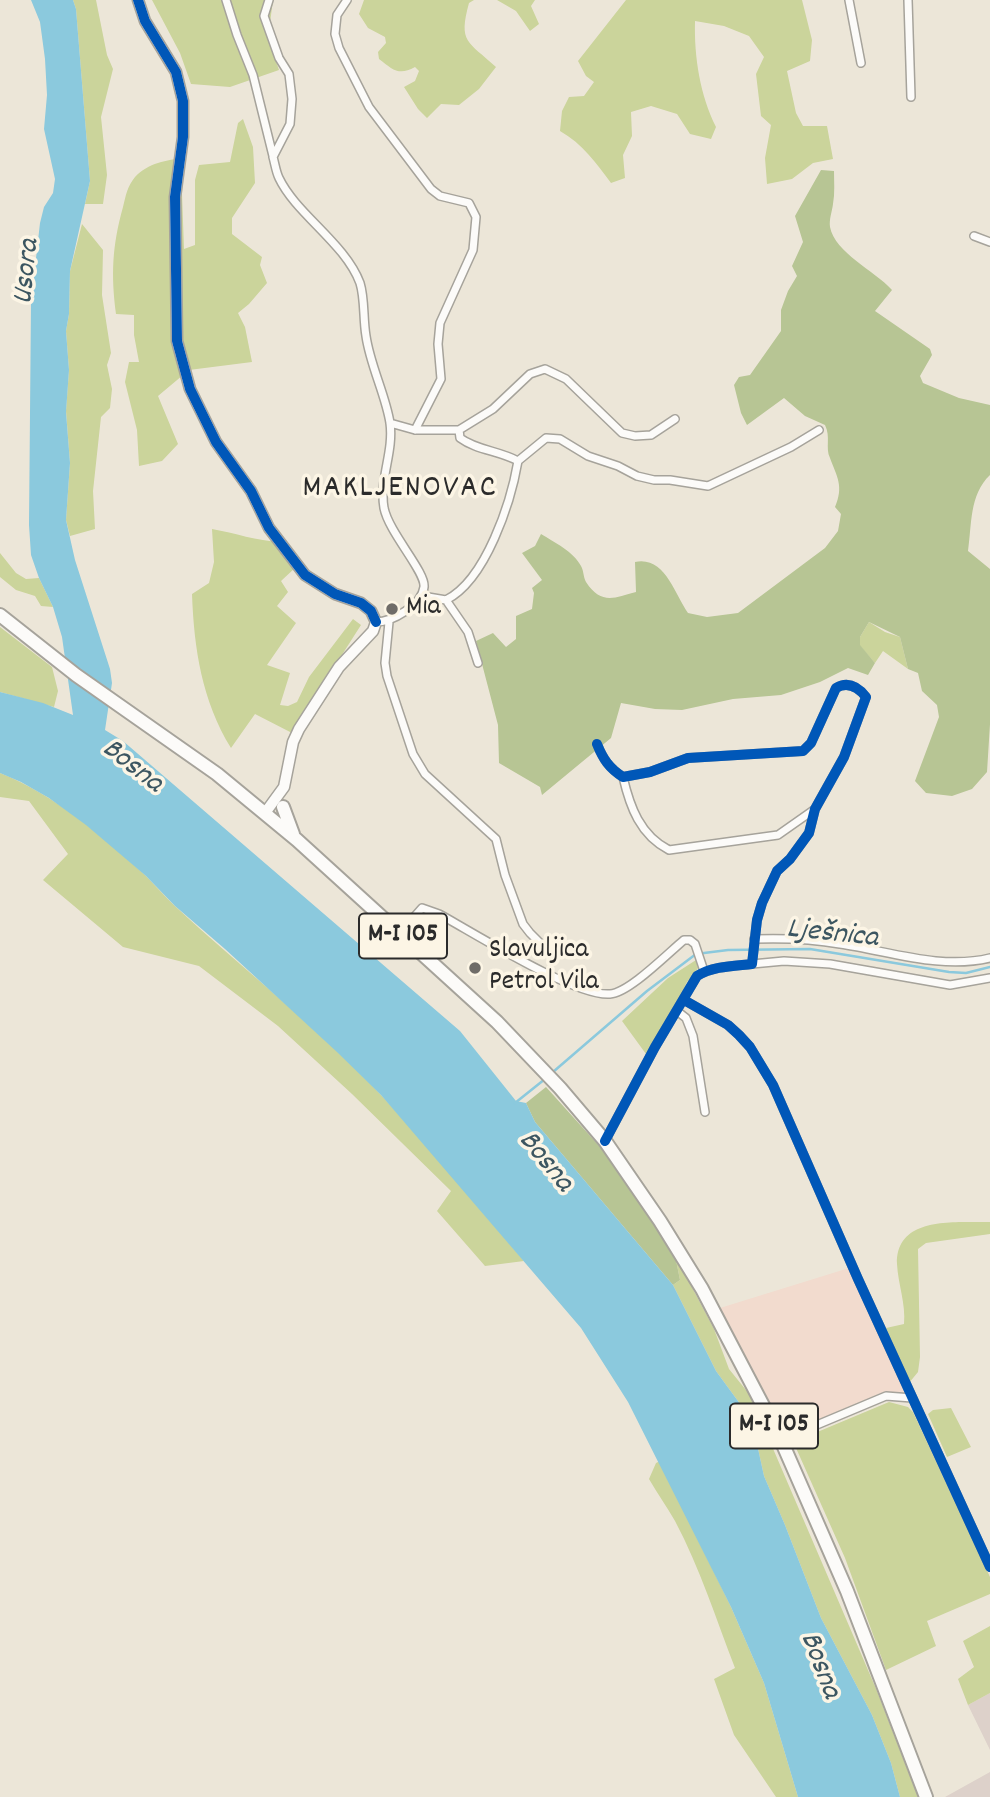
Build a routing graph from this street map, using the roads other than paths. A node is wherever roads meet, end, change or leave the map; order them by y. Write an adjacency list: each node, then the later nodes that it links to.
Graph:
1 (138, 0): 21 (street)
2 (226, 0): 9 (street)
3 (269, 0): 9 (street)
4 (347, 0): 14 (street)
5 (849, 0): 7 (street)
6 (908, 0): 8 (street)
7 (861, 63)
8 (911, 97)
9 (273, 158): 13 (street)
10 (974, 236): 11 (street)
11 (990, 242)
12 (675, 419): 15 (street)
13 (390, 423): 14 (street); 18 (street)
14 (415, 430): 15 (street)
15 (459, 430): 17 (street)
16 (819, 430): 17 (street)
17 (518, 461): 19 (street)
18 (422, 596): 19 (street); 22 (street)
19 (446, 600): 23 (street)
20 (0, 615): 29 (main road, M-I 105)
21 (376, 622): 22 (street); 26 (street)
22 (389, 622): 33 (street)
23 (478, 663)
24 (597, 744): 25 (street)
25 (623, 777): 28 (street); 28 (street)
26 (284, 787): 27 (street); 29 (street)
27 (283, 807): 29 (street); 30 (main road)
28 (815, 809): 32 (street)
29 (266, 815): 30 (main road, M-I 105)
30 (297, 840): 31 (main road, M-I 105)
31 (400, 933): 36 (street); 41 (main road, M-I 105)
32 (754, 940): 34 (street); 35 (street)
33 (550, 953)
34 (990, 958)
35 (753, 960): 36 (street); 37 (street)
36 (704, 971): 38 (street)
37 (990, 978)
38 (684, 1000): 39 (street); 42 (street)
39 (677, 1012): 40 (street); 41 (street)
40 (705, 1112)
41 (605, 1141): 43 (main road, M-I 105)
42 (912, 1398): 43 (street); 44 (street)
43 (781, 1440): 45 (main road, M-I 105)
44 (990, 1567)
45 (926, 1797)

